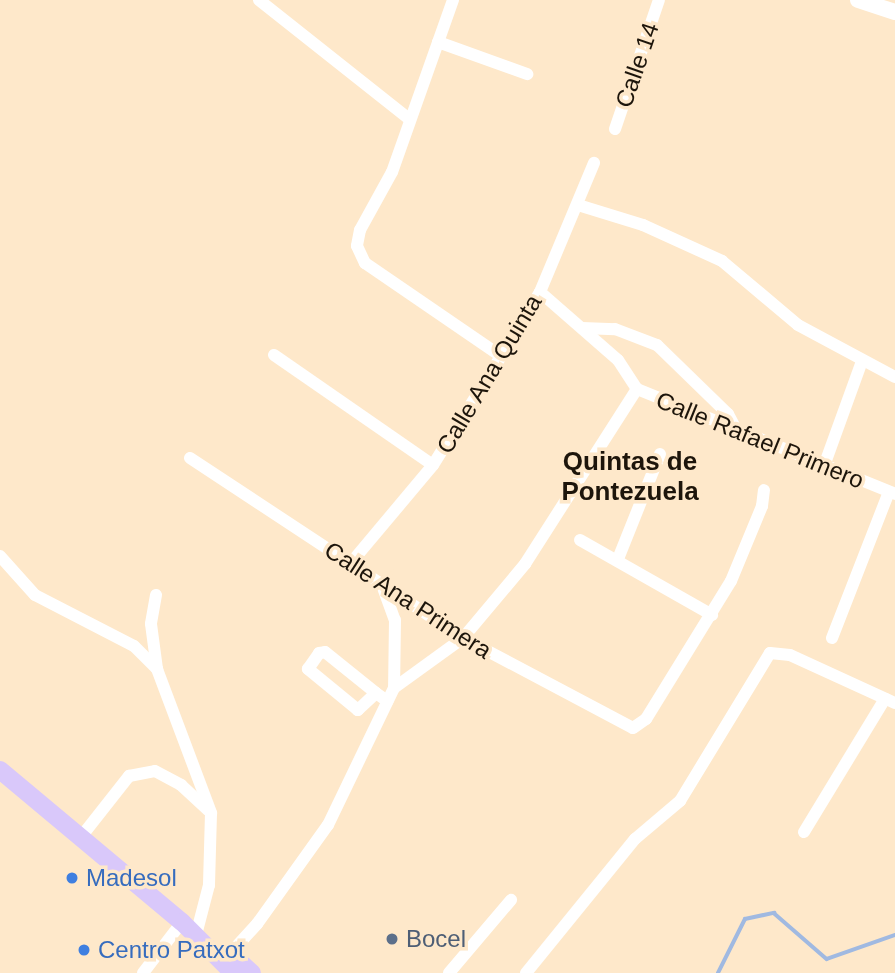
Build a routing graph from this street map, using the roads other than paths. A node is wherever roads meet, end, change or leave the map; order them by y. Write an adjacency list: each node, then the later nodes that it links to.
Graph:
1 (259, 0): 8 (street)
2 (453, 0): 6 (street)
3 (659, 0): 9 (street, Calle 14)
4 (858, 0): 5 (street)
5 (895, 12)
6 (439, 42): 7 (street); 8 (street)
7 (527, 74)
8 (409, 119): 15 (street)
9 (615, 129)
10 (594, 163): 11 (street, Calle Ana Quinta)
11 (578, 205): 12 (street, Calle Ana Quinta); 16 (street)
12 (540, 292): 13 (street, Calle Rafael Primero); 15 (street, Calle Ana Quinta)
13 (582, 328): 18 (street, Calle Rafael Primero); 19 (street)
14 (274, 355): 22 (street)
15 (501, 356): 22 (street, Calle Ana Quinta)
16 (862, 361): 17 (street); 23 (street)
17 (895, 377)
18 (637, 390): 19 (street, Calle Rafael Primero); 33 (street)
19 (737, 431): 23 (street, Calle Rafael Primero)
20 (660, 454): 28 (street)
21 (190, 458): 29 (street, Calle Ana Primera)
22 (433, 465): 29 (street, Calle Ana Quinta)
23 (824, 466): 25 (street, Calle Rafael Primero)
24 (764, 489): 32 (street)
25 (892, 493): 34 (street)
26 (580, 540): 28 (street)
27 (0, 556): 35 (street)
28 (618, 559): 32 (street)
29 (350, 564): 30 (street, Calle Ana Primera)
30 (382, 585): 33 (street, Calle Ana Primera); 36 (street)
31 (156, 595): 35 (street)
32 (712, 615): 33 (street, Calle Ana Primera)
33 (463, 638): 36 (street)
34 (832, 638)
35 (157, 669): 41 (street)
36 (394, 688): 38 (street)
37 (376, 693): 37 (street); 38 (street)
38 (387, 701): 47 (street)
39 (890, 701): 42 (street); 51 (street)
40 (0, 769): 43 (main road)
41 (211, 813): 43 (street); 46 (street)
42 (804, 832)
43 (81, 837): 45 (main road)
44 (511, 900): 50 (street)
45 (182, 922): 46 (main road); 48 (street)
46 (196, 935): 47 (main road)
47 (229, 966): 49 (main road)
48 (143, 973)
49 (252, 973)
50 (449, 973)
51 (526, 973)

